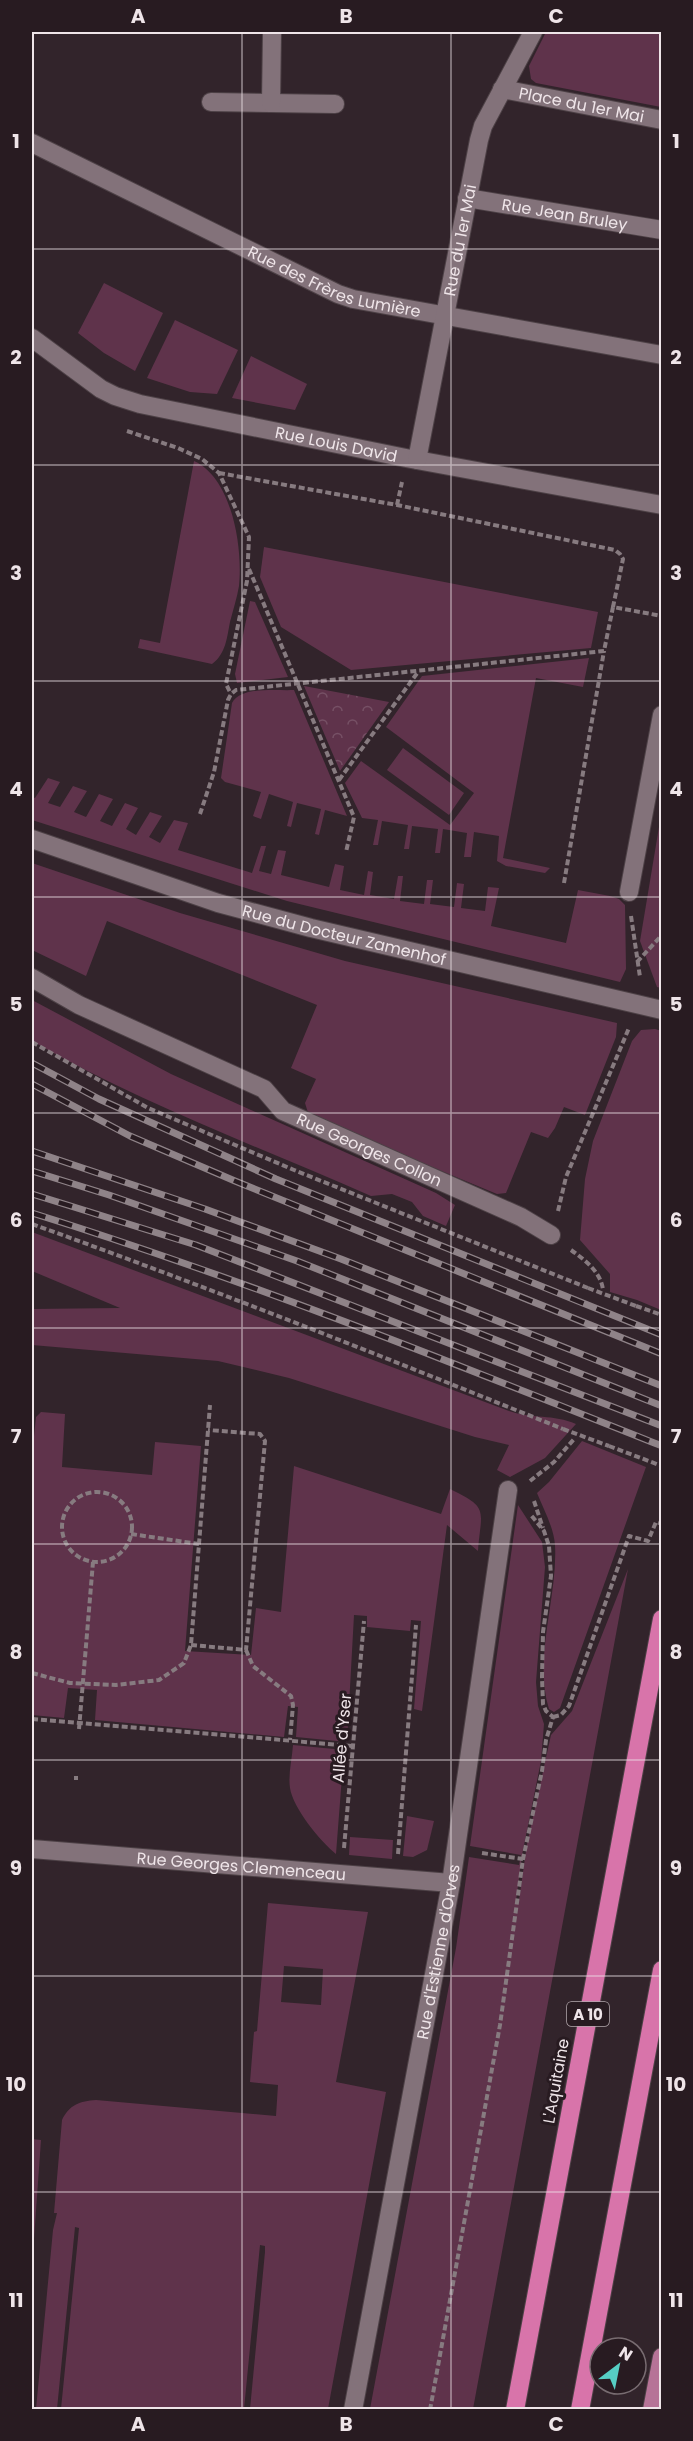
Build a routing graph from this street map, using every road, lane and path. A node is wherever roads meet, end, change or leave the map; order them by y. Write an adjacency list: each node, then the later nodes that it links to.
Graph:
1 (273, 32): 5 (street)
2 (533, 32): 3 (street, Rue du 1er Mai)
3 (502, 89): 7 (street, Place du 1er Mai); 9 (street, Rue du 1er Mai)
4 (211, 102): 5 (street)
5 (271, 103): 6 (street)
6 (335, 104)
7 (662, 120)
8 (32, 143): 11 (street, Rue des Frères Lumière)
9 (467, 198): 10 (street, Rue Jean Bruley); 11 (street, Rue du 1er Mai)
10 (662, 230)
11 (444, 315): 13 (street, Rue des Frères Lumière); 15 (street, Rue du 1er Mai)
12 (32, 338): 15 (street, Rue Louis David)
13 (662, 355)
14 (127, 431): 16 (path)
15 (417, 460): 17 (street, Rue Louis David)
16 (219, 473): 18 (path); 19 (path)
17 (662, 505)
18 (249, 566): 23 (path); 24 (path)
19 (613, 607): 20 (path); 21 (path)
20 (662, 616)
21 (604, 651): 22 (path); 30 (path)
22 (418, 672): 23 (path); 26 (path)
23 (298, 683): 24 (path); 26 (path)
24 (231, 694): 27 (path)
25 (662, 715): 31 (street)
26 (339, 781): 29 (path)
27 (200, 814)
28 (32, 839): 35 (street, Rue du Docteur Zamenhof)
29 (346, 852)
30 (564, 882)
31 (628, 892): 33 (path)
32 (662, 935): 33 (path)
33 (636, 963): 35 (path)
34 (32, 978): 39 (street, Rue Georges Collon)
35 (637, 1004): 36 (street, Rue du Docteur Zamenhof); 39 (path)
36 (662, 1010)
37 (32, 1042): 41 (path, bridge)
38 (32, 1224): 45 (path, bridge)
39 (552, 1235): 40 (path)
40 (603, 1290)
41 (662, 1315)
42 (210, 1406): 43 (path)
43 (208, 1430): 51 (path); 57 (path)
44 (575, 1438): 46 (path)
45 (662, 1466)
46 (508, 1490): 49 (path); 67 (street, Rue d'Estienne d'Orves)
47 (535, 1501): 49 (path)
48 (662, 1524): 60 (path)
49 (544, 1531): 60 (path)
50 (131, 1534): 51 (path); 52 (path); 52 (path)
51 (199, 1544): 56 (path)
52 (93, 1562): 59 (path)
53 (662, 1619): 76 (highway, L'Aquitaine / A 10)
54 (364, 1622): 65 (path, Allée d'Yser)
55 (416, 1624): 70 (path)
56 (191, 1645): 57 (path); 59 (path)
57 (246, 1650): 64 (path)
58 (32, 1673): 59 (path)
59 (82, 1683): 62 (path)
60 (553, 1717): 69 (path)
61 (32, 1719): 62 (path)
62 (80, 1723): 63 (path); 64 (path)
63 (79, 1729)
64 (290, 1740): 65 (path)
65 (353, 1746): 68 (path, Allée d'Yser)
66 (32, 1849): 71 (street, Rue Georges Clemenceau)
67 (456, 1850): 69 (path); 71 (street, Rue d'Estienne d'Orves)
68 (344, 1856)
69 (523, 1859): 75 (path)
70 (397, 1861)
71 (451, 1883): 74 (street, Rue d'Estienne d'Orves)
72 (662, 1970): 77 (highway)
73 (662, 2357): 78 (main road)
74 (354, 2409)
75 (430, 2409)
76 (515, 2409)
77 (580, 2409)
78 (652, 2409)

